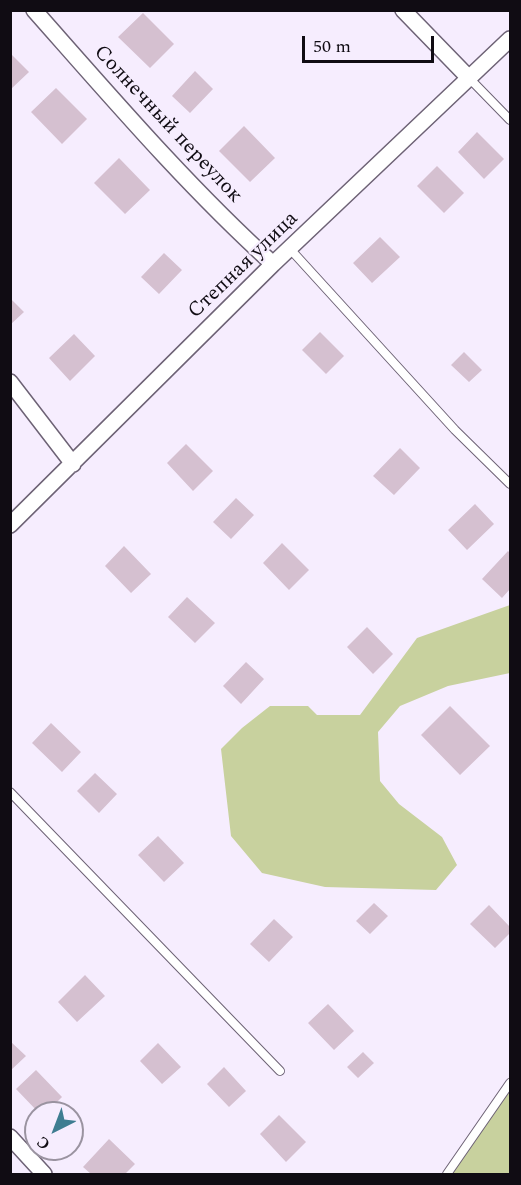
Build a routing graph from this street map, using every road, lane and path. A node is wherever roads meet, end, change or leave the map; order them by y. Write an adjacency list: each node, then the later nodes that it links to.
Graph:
1 (34, 10): 7 (street, Солнечный переулок)
2 (403, 10): 4 (street)
3 (510, 39): 4 (street, Степная улица)
4 (470, 79): 5 (lane); 6 (street, Степная улица)
5 (510, 120)
6 (291, 250): 7 (street, Степная улица); 10 (lane)
7 (273, 264): 9 (street, Степная улица)
8 (10, 382): 9 (street)
9 (73, 464): 11 (street, Степная улица)
10 (510, 484)
11 (10, 525)
12 (10, 792): 13 (lane)
13 (280, 1071)
14 (510, 1083): 17 (lane)
15 (10, 1137): 16 (street)
16 (44, 1174)
17 (447, 1174)

